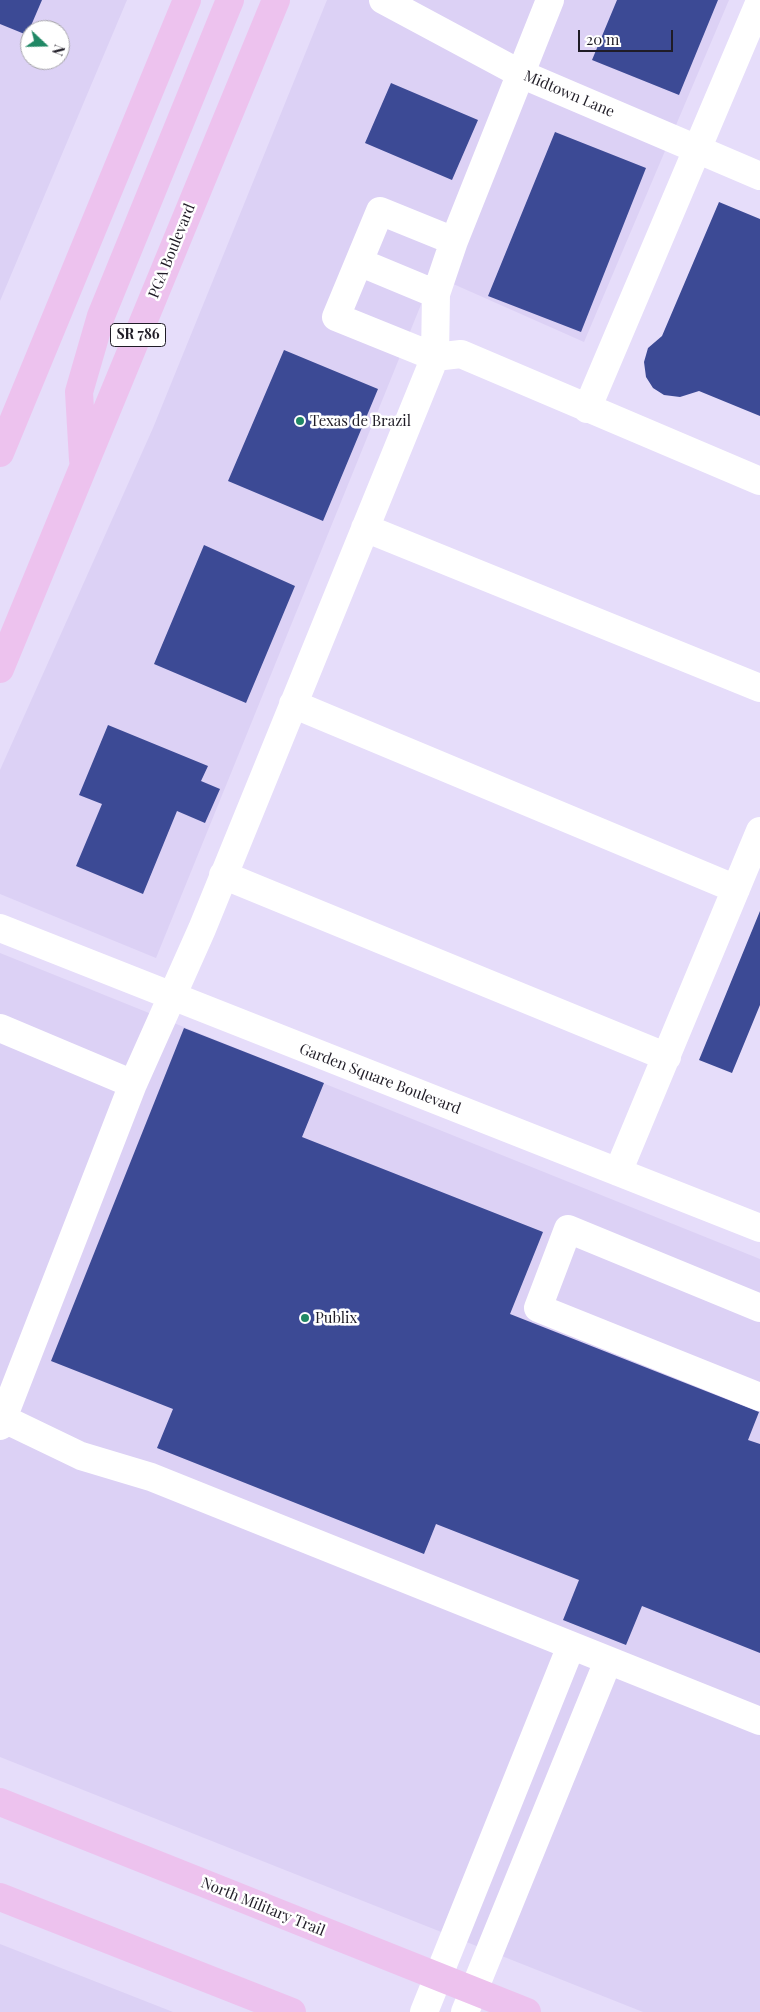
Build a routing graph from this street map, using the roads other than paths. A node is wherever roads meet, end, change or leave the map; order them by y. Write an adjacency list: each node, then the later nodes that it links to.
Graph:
1 (187, 0): 15 (main road)
2 (230, 0): 16 (main road)
3 (276, 0): 16 (main road, PGA Boulevard / SR 786)
4 (383, 0): 7 (street, Midtown Lane)
5 (550, 0): 7 (street)
6 (760, 1): 8 (street)
7 (521, 74): 8 (street, Midtown Lane); 10 (street)
8 (697, 149): 9 (street, Midtown Lane); 14 (street)
9 (760, 176)
10 (454, 241): 11 (street); 12 (street)
11 (359, 262): 12 (street); 13 (street)
12 (436, 294): 13 (street)
13 (435, 357): 14 (street); 18 (street)
14 (587, 409): 17 (street)
15 (0, 453)
16 (84, 466): 19 (main road, PGA Boulevard / SR 786)
17 (760, 480)
18 (365, 528): 20 (street); 21 (street)
19 (0, 669)
20 (760, 688)
21 (293, 704): 23 (street); 24 (street)
22 (760, 831): 24 (street)
23 (223, 875): 26 (street); 28 (street)
24 (736, 889): 28 (street)
25 (0, 928): 26 (street, Garden Square Boulevard)
26 (171, 997): 29 (street); 30 (street, Garden Square Boulevard)
27 (0, 1028): 29 (street)
28 (667, 1057): 30 (street)
29 (133, 1084): 34 (street)
30 (618, 1172): 31 (street, Garden Square Boulevard)
31 (760, 1228)
32 (760, 1308): 33 (street)
33 (760, 1397)
34 (1, 1420): 35 (street)
35 (570, 1646): 36 (street); 40 (street)
36 (608, 1660): 37 (street); 41 (street)
37 (760, 1721)
38 (0, 1802): 40 (main road, North Military Trail)
39 (0, 1897): 42 (main road)
40 (438, 1977): 41 (main road, North Military Trail); 43 (street)
41 (470, 2001): 44 (main road, North Military Trail)
42 (292, 2012)
43 (424, 2012)
44 (527, 2012)

